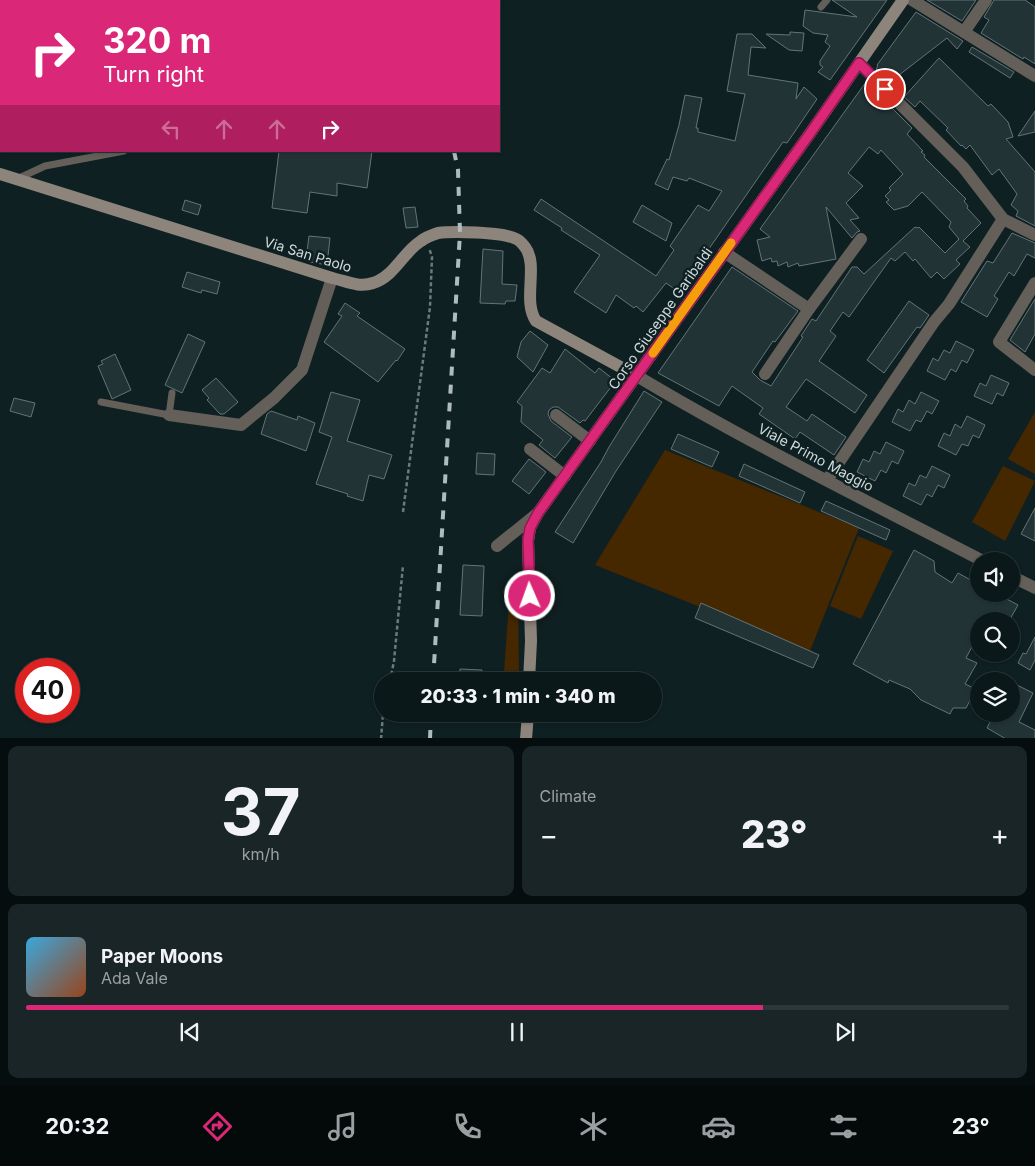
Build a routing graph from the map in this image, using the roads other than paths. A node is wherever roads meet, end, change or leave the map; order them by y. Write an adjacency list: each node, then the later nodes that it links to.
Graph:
1 (827, 0): 5 (lane)
2 (904, 0): 7 (street, Corso Giuseppe Garibaldi)
3 (912, 0): 6 (street)
4 (986, 0): 6 (street)
5 (821, 7)
6 (964, 32): 8 (street)
7 (859, 63): 12 (street); 15 (street, Corso Giuseppe Garibaldi)
8 (1035, 76)
9 (119, 152): 11 (lane)
10 (0, 174): 11 (street, Via San Paolo)
11 (17, 180): 16 (street, Via San Paolo)
12 (1003, 219): 13 (street); 29 (street)
13 (1035, 235)
14 (861, 239): 18 (street)
15 (724, 252): 18 (street); 21 (street, Corso Giuseppe Garibaldi)
16 (332, 278): 21 (street, Via San Paolo); 25 (street)
17 (1035, 283): 19 (street)
18 (809, 309): 20 (street)
19 (1035, 370)
20 (765, 374)
21 (637, 376): 26 (street, Corso Giuseppe Garibaldi); 29 (street, Viale Primo Maggio)
22 (172, 393): 25 (lane)
23 (101, 402): 25 (lane)
24 (556, 415): 26 (street)
25 (169, 416)
26 (590, 441): 28 (street, Corso Giuseppe Garibaldi)
27 (530, 449): 28 (street)
28 (565, 476): 30 (street, Corso Giuseppe Garibaldi)
29 (826, 480): 32 (street, Viale Primo Maggio)
30 (538, 513): 31 (street); 35 (street, Corso Giuseppe Garibaldi)
31 (497, 546)
32 (970, 554)
33 (1020, 580): 34 (street)
34 (1035, 588)
35 (529, 672)
36 (527, 722): 37 (street)
37 (526, 738)

